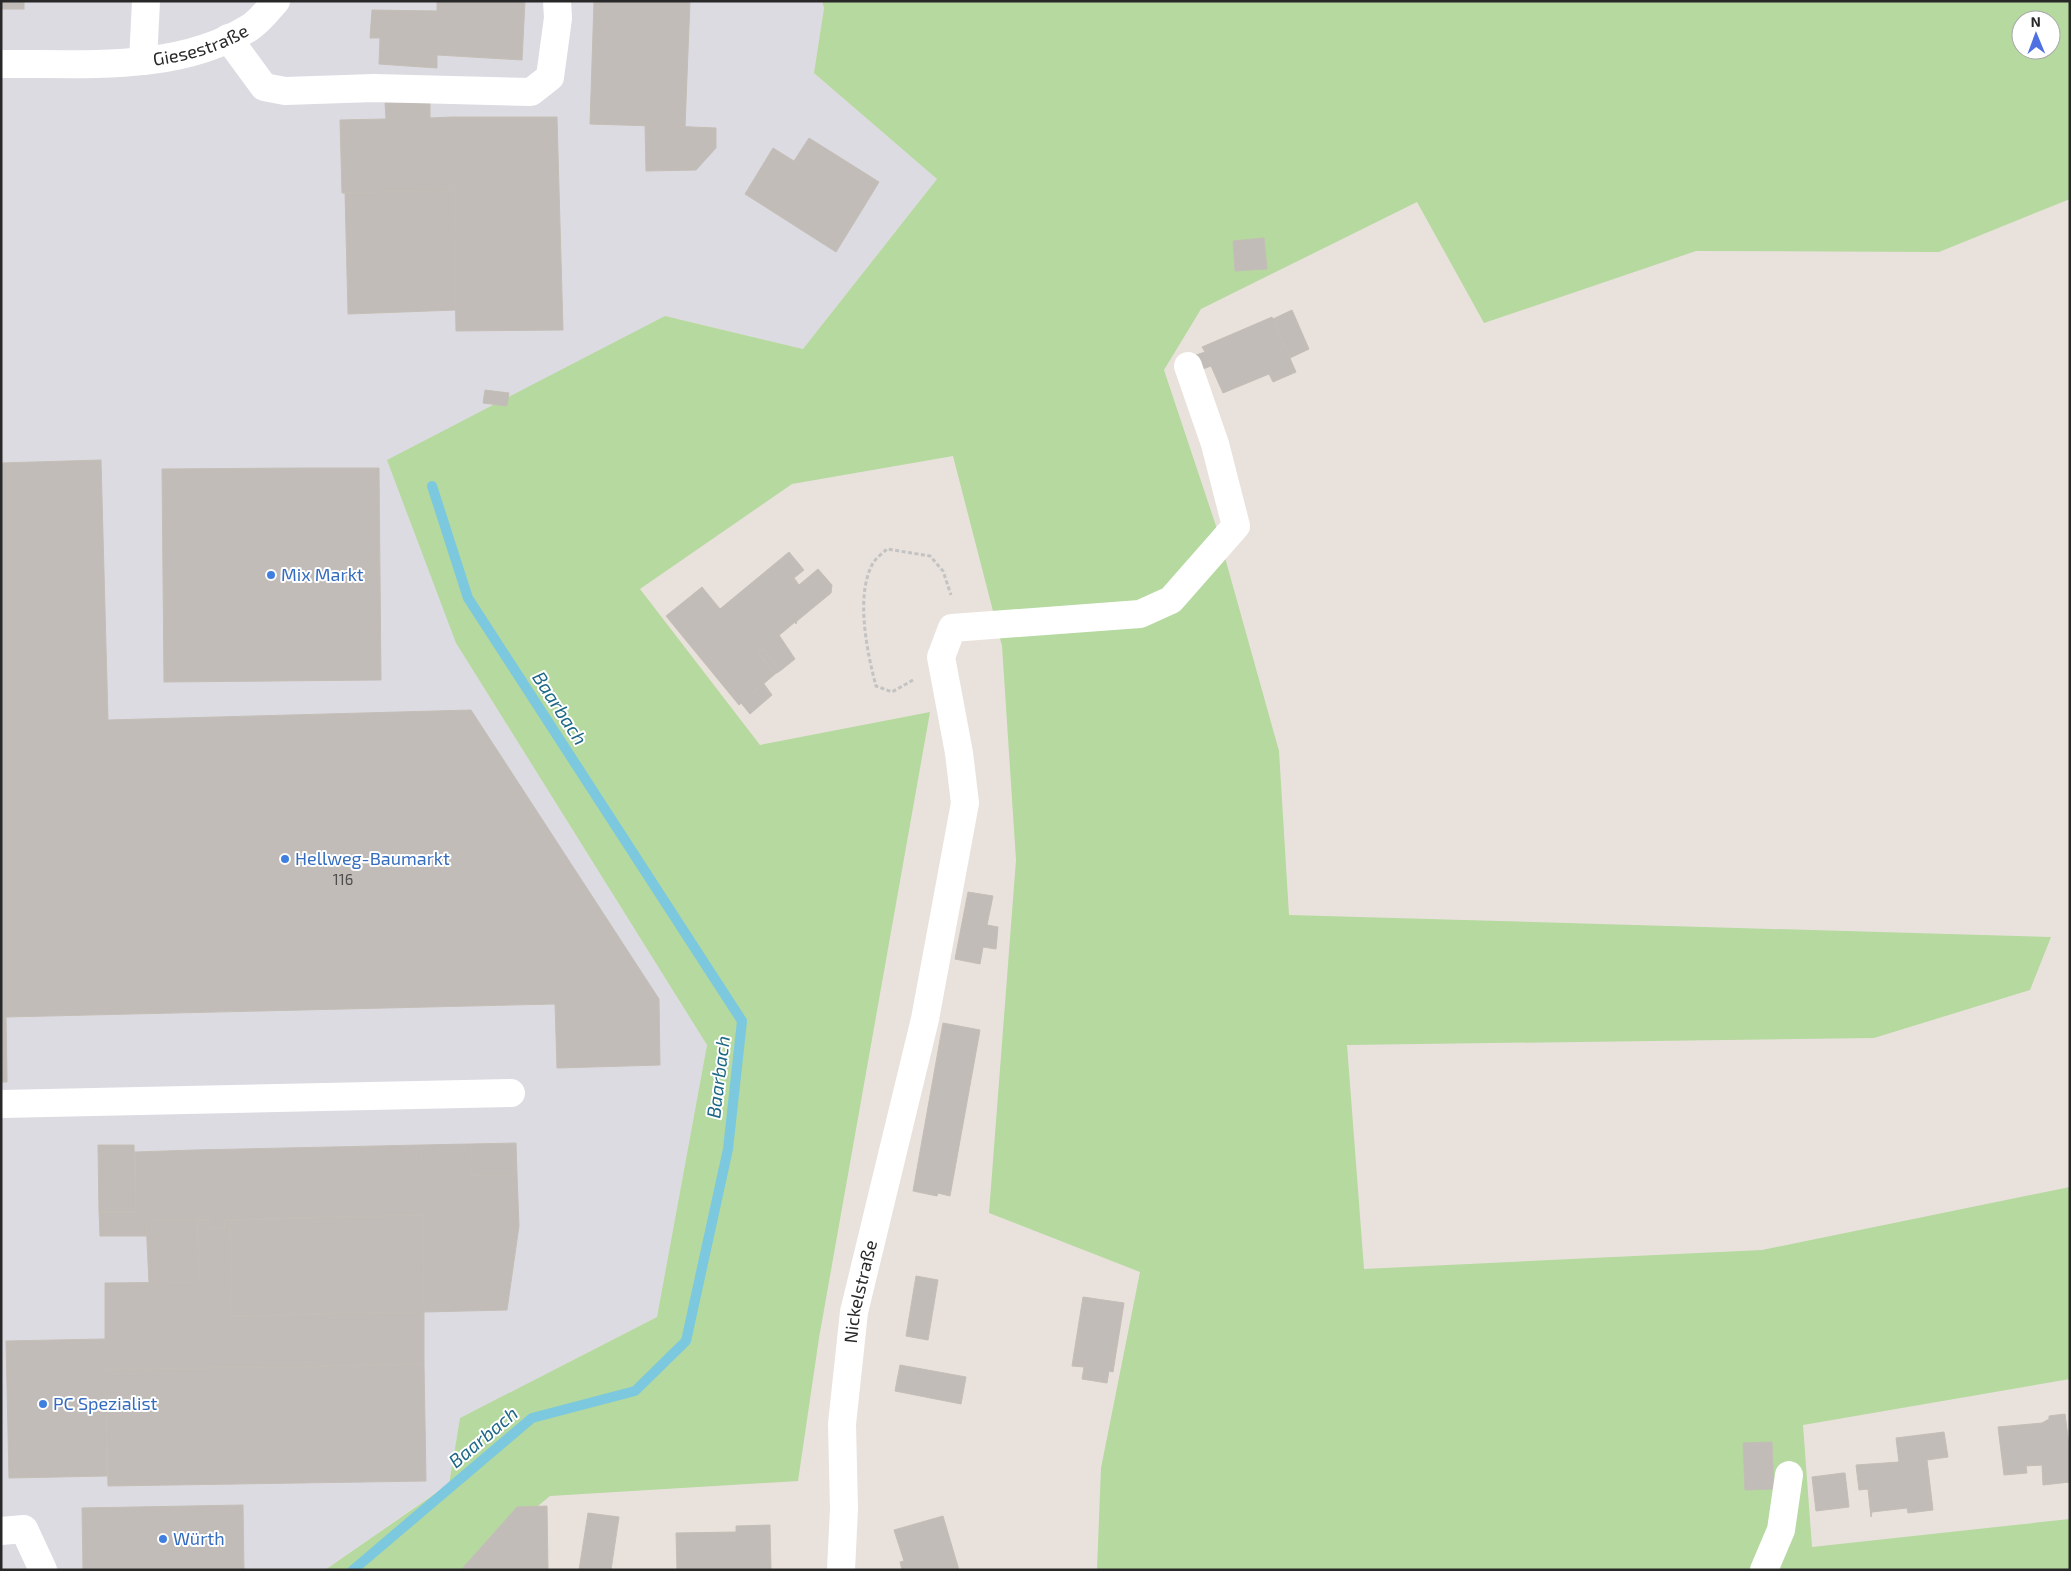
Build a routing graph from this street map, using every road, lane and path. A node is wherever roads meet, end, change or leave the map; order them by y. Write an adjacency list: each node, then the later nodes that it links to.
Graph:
1 (146, 1): 5 (street, Giesestraße)
2 (276, 1): 4 (street, Giesestraße)
3 (557, 1): 4 (street)
4 (228, 38): 5 (street, Giesestraße)
5 (143, 61): 6 (street, Giesestraße)
6 (1, 64)
7 (1188, 366): 8 (street)
8 (952, 628): 9 (street); 9 (path)
9 (940, 657): 15 (street, Nickelstraße)
10 (511, 1093): 11 (street)
11 (1, 1104)
12 (1789, 1475): 16 (street)
13 (1, 1531): 14 (street)
14 (43, 1570)
15 (841, 1570)
16 (1764, 1570)

